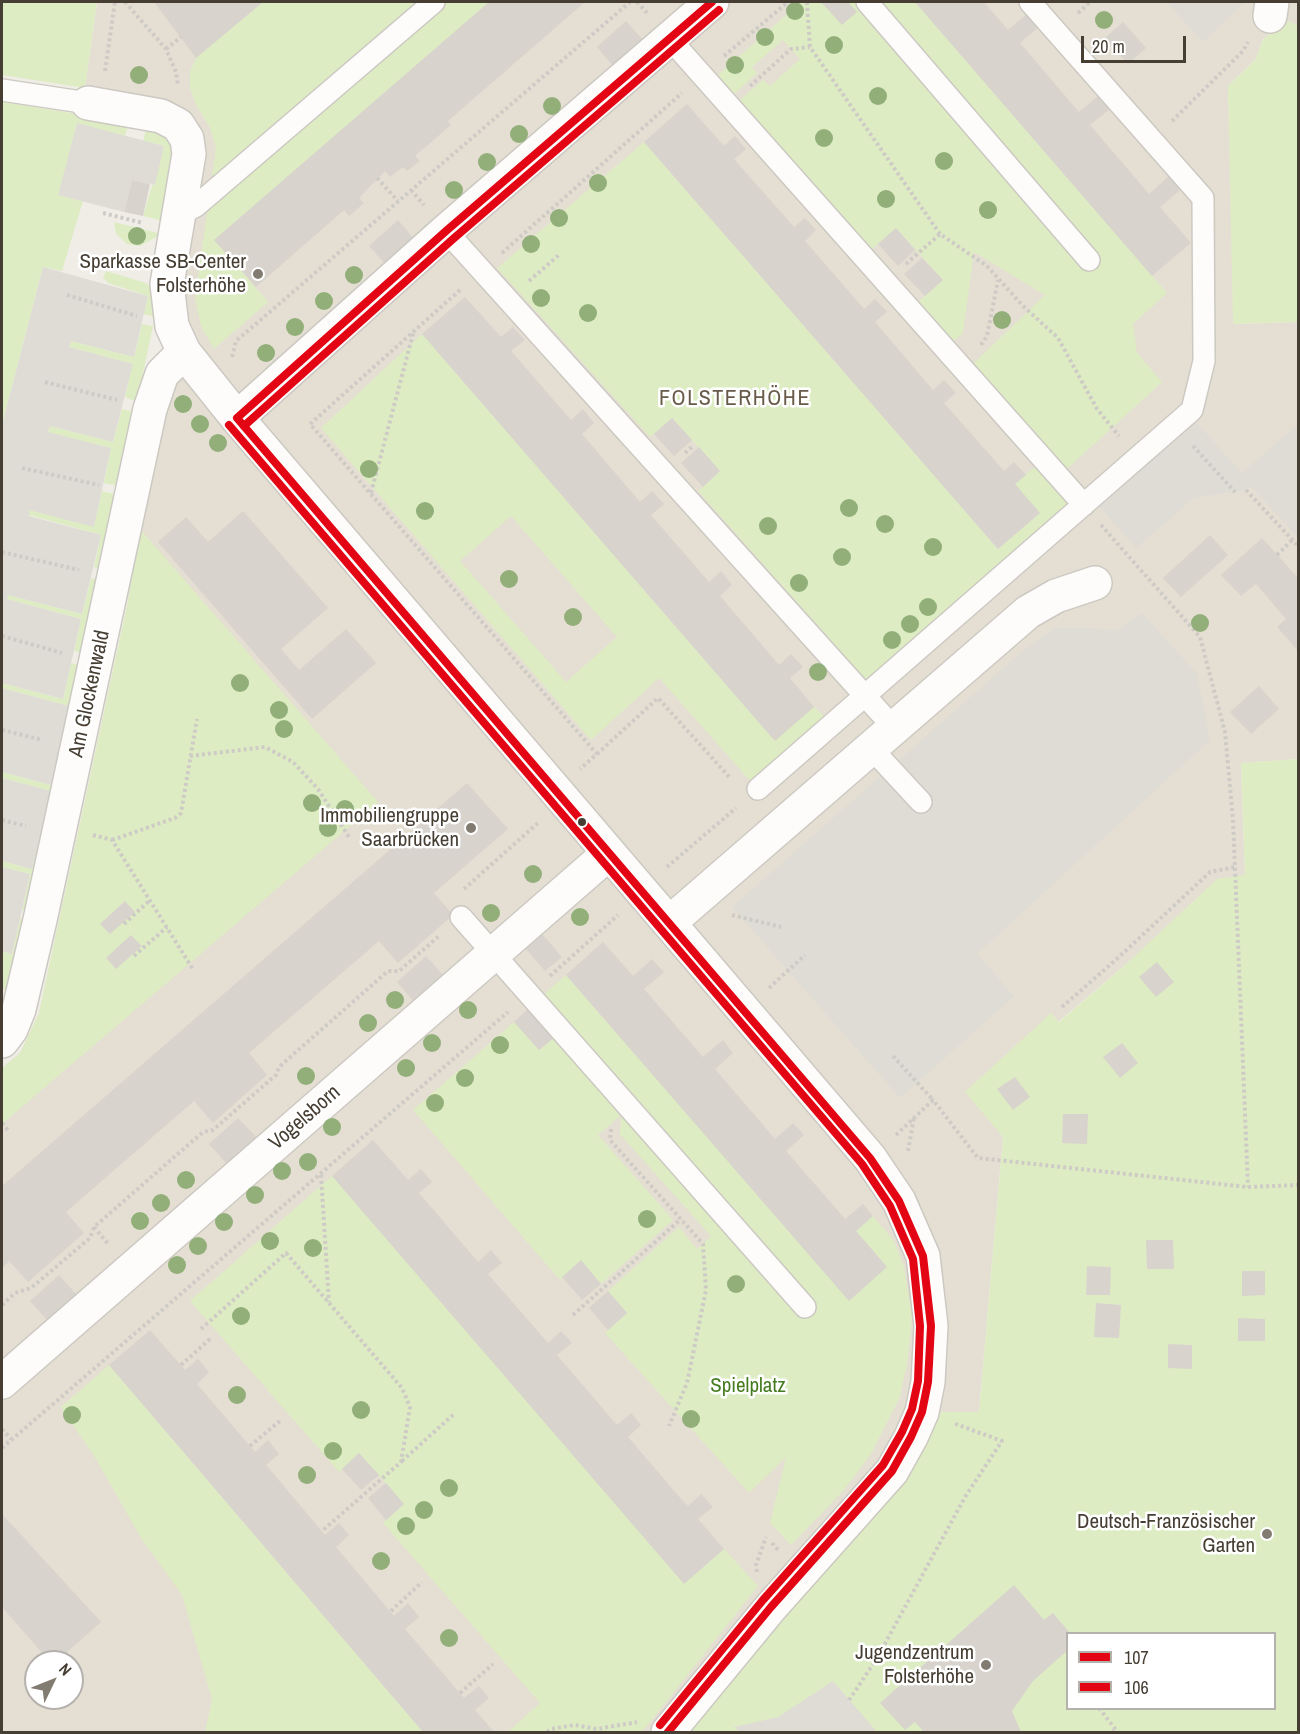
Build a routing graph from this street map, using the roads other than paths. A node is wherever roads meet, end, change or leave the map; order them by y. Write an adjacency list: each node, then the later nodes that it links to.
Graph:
1 (434, 2): 8 (lane)
2 (712, 2): 5 (street)
3 (867, 2): 10 (lane)
4 (1030, 2): 13 (lane)
5 (669, 38): 9 (street); 13 (lane)
6 (2, 90): 7 (lane)
7 (94, 104): 8 (street)
8 (178, 215): 11 (street)
9 (447, 231): 12 (street); 15 (lane)
10 (1089, 260)
11 (178, 339): 12 (street); 23 (street, Am Glockenwald)
12 (237, 418): 19 (street)
13 (1084, 505): 15 (lane)
14 (1095, 583): 16 (street)
15 (865, 694): 16 (lane); 17 (lane)
16 (882, 738): 18 (lane); 21 (street)
17 (753, 793)
18 (921, 802)
19 (609, 853): 21 (street); 22 (street, Vogelsborn)
20 (461, 917): 22 (lane)
21 (669, 923): 26 (street)
22 (493, 954): 24 (lane); 25 (street, Vogelsborn)
23 (2, 1041)
24 (805, 1307)
25 (2, 1382)
26 (654, 1727)

